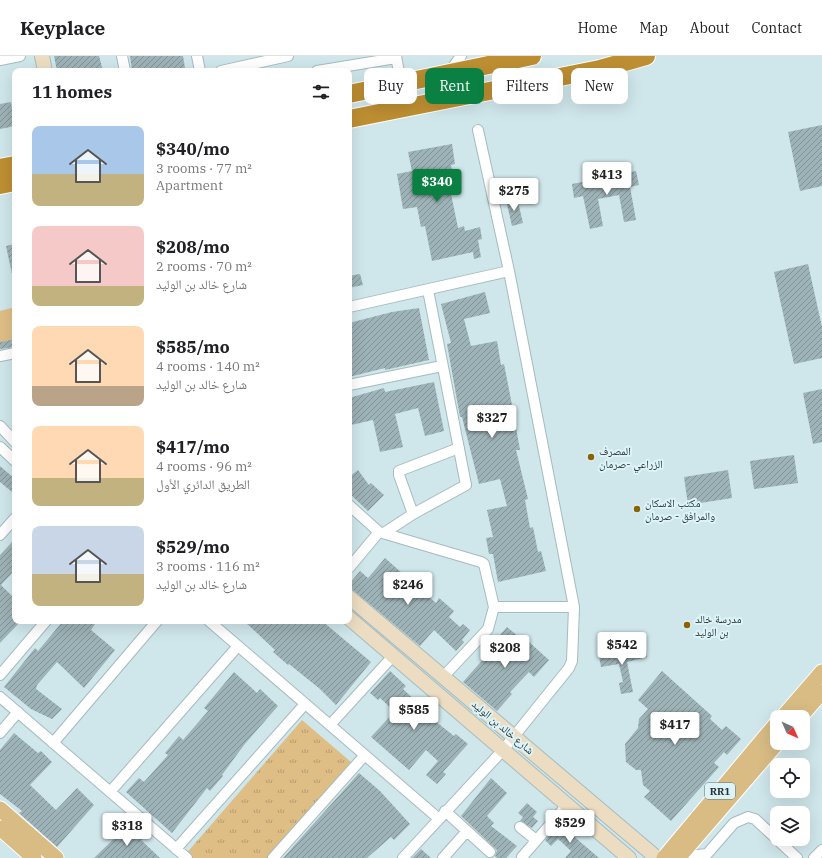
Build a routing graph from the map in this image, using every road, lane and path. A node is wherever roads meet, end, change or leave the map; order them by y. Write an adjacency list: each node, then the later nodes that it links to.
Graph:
1 (20, 56): 10 (street)
2 (42, 56): 11 (street)
3 (122, 56): 12 (street)
4 (197, 56): 13 (street)
5 (288, 56): 14 (street)
6 (461, 56): 17 (street)
7 (646, 56): 21 (highway)
8 (396, 57): 15 (street); 16 (street)
9 (525, 57): 18 (highway)
10 (0, 60)
11 (44, 68)
12 (125, 68)
13 (199, 68)
14 (234, 68)
15 (334, 68)
16 (398, 68)
17 (452, 68)
18 (475, 68)
19 (364, 91): 20 (highway)
20 (352, 93)
21 (352, 118)
22 (478, 130): 27 (street)
23 (12, 166): 24 (highway)
24 (0, 168)
25 (12, 183): 26 (highway)
26 (0, 185)
27 (509, 270): 28 (street); 47 (street)
28 (428, 290): 29 (street); 32 (street)
29 (352, 306)
30 (12, 354): 31 (street)
31 (0, 356)
32 (442, 366): 33 (street); 37 (street)
33 (352, 384)
34 (0, 426): 35 (street)
35 (12, 439)
36 (0, 447): 38 (street)
37 (458, 448): 40 (street); 40 (street)
38 (12, 458)
39 (352, 507): 42 (street)
40 (413, 514): 42 (street)
41 (12, 521): 43 (street)
42 (382, 533): 44 (street); 46 (street)
43 (0, 535)
44 (352, 565)
45 (352, 600): 56 (street, شارع خالد بن الوليد)
46 (494, 607): 47 (street); 56 (street)
47 (574, 608): 66 (street)
48 (352, 621): 53 (street, شارع خالد بن الوليد)
49 (43, 624): 55 (street)
50 (154, 624): 67 (street)
51 (212, 624): 52 (street)
52 (238, 646): 59 (street); 71 (street)
53 (393, 656): 63 (street); 68 (street, شارع خالد بن الوليد)
54 (822, 672): 60 (main road)
55 (0, 675)
56 (443, 677): 66 (street, شارع خالد بن الوليد)
57 (822, 692): 61 (main road)
58 (0, 697): 62 (street)
59 (305, 704): 63 (street); 79 (street)
60 (789, 710)
61 (806, 710)
62 (18, 712): 65 (street); 67 (street)
63 (330, 725): 70 (street)
64 (770, 731): 91 (main road, RR1)
65 (0, 733)
66 (514, 736): 68 (street); 90 (street, شارع خالد بن الوليد)
67 (53, 743): 71 (street)
68 (503, 750): 72 (street, شارع خالد بن الوليد); 74 (street)
69 (771, 750): 92 (main road, RR1)
70 (365, 755): 74 (street); 87 (street)
71 (110, 792): 79 (street)
72 (567, 805): 78 (street); 89 (street, شارع خالد بن الوليد)
73 (0, 809): 85 (main road)
74 (442, 815): 77 (street); 82 (street)
75 (520, 826): 78 (street)
76 (0, 828): 84 (main road)
77 (467, 831): 81 (street); 88 (street)
78 (536, 840): 83 (street)
79 (176, 849): 86 (street)
80 (822, 850): 94 (street)
81 (490, 852)
82 (404, 857)
83 (522, 857)
84 (34, 858)
85 (56, 858)
86 (186, 858)
87 (273, 858)
88 (443, 858)
89 (629, 858)
90 (657, 858)
91 (664, 858)
92 (679, 858): 93 (street)
93 (797, 858)
94 (814, 858)

